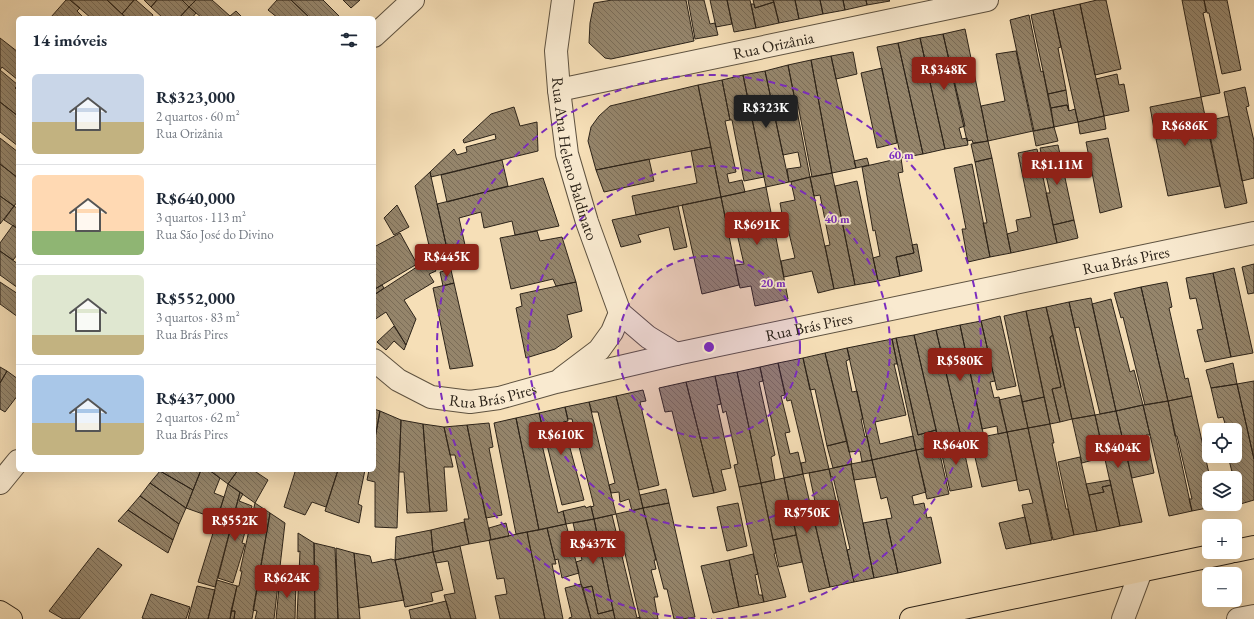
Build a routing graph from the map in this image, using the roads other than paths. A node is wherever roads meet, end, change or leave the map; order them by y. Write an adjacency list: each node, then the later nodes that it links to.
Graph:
1 (413, 0): 4 (street)
2 (563, 0): 5 (street, Rua Ana Heleno Baldinato)
3 (987, 0): 5 (street, Rua Orizânia)
4 (376, 34)
5 (559, 90): 7 (street, Rua Ana Heleno Baldinato)
6 (1254, 233): 8 (street, Rua Brás Pires)
7 (620, 313): 8 (street, Rua Ana Heleno Baldinato); 10 (street)
8 (676, 354): 10 (street, Rua Brás Pires)
9 (376, 362): 10 (street, Rua Brás Pires)
10 (556, 382)
11 (16, 463): 12 (street)
12 (0, 483)
13 (1254, 547): 14 (main road)
14 (1242, 550)
15 (1202, 558): 16 (main road)
16 (1142, 571): 20 (main road); 21 (street)
17 (0, 612): 19 (main road)
18 (1254, 616): 22 (street)
19 (11, 619)
20 (911, 619)
21 (1122, 619)
22 (1238, 619)

